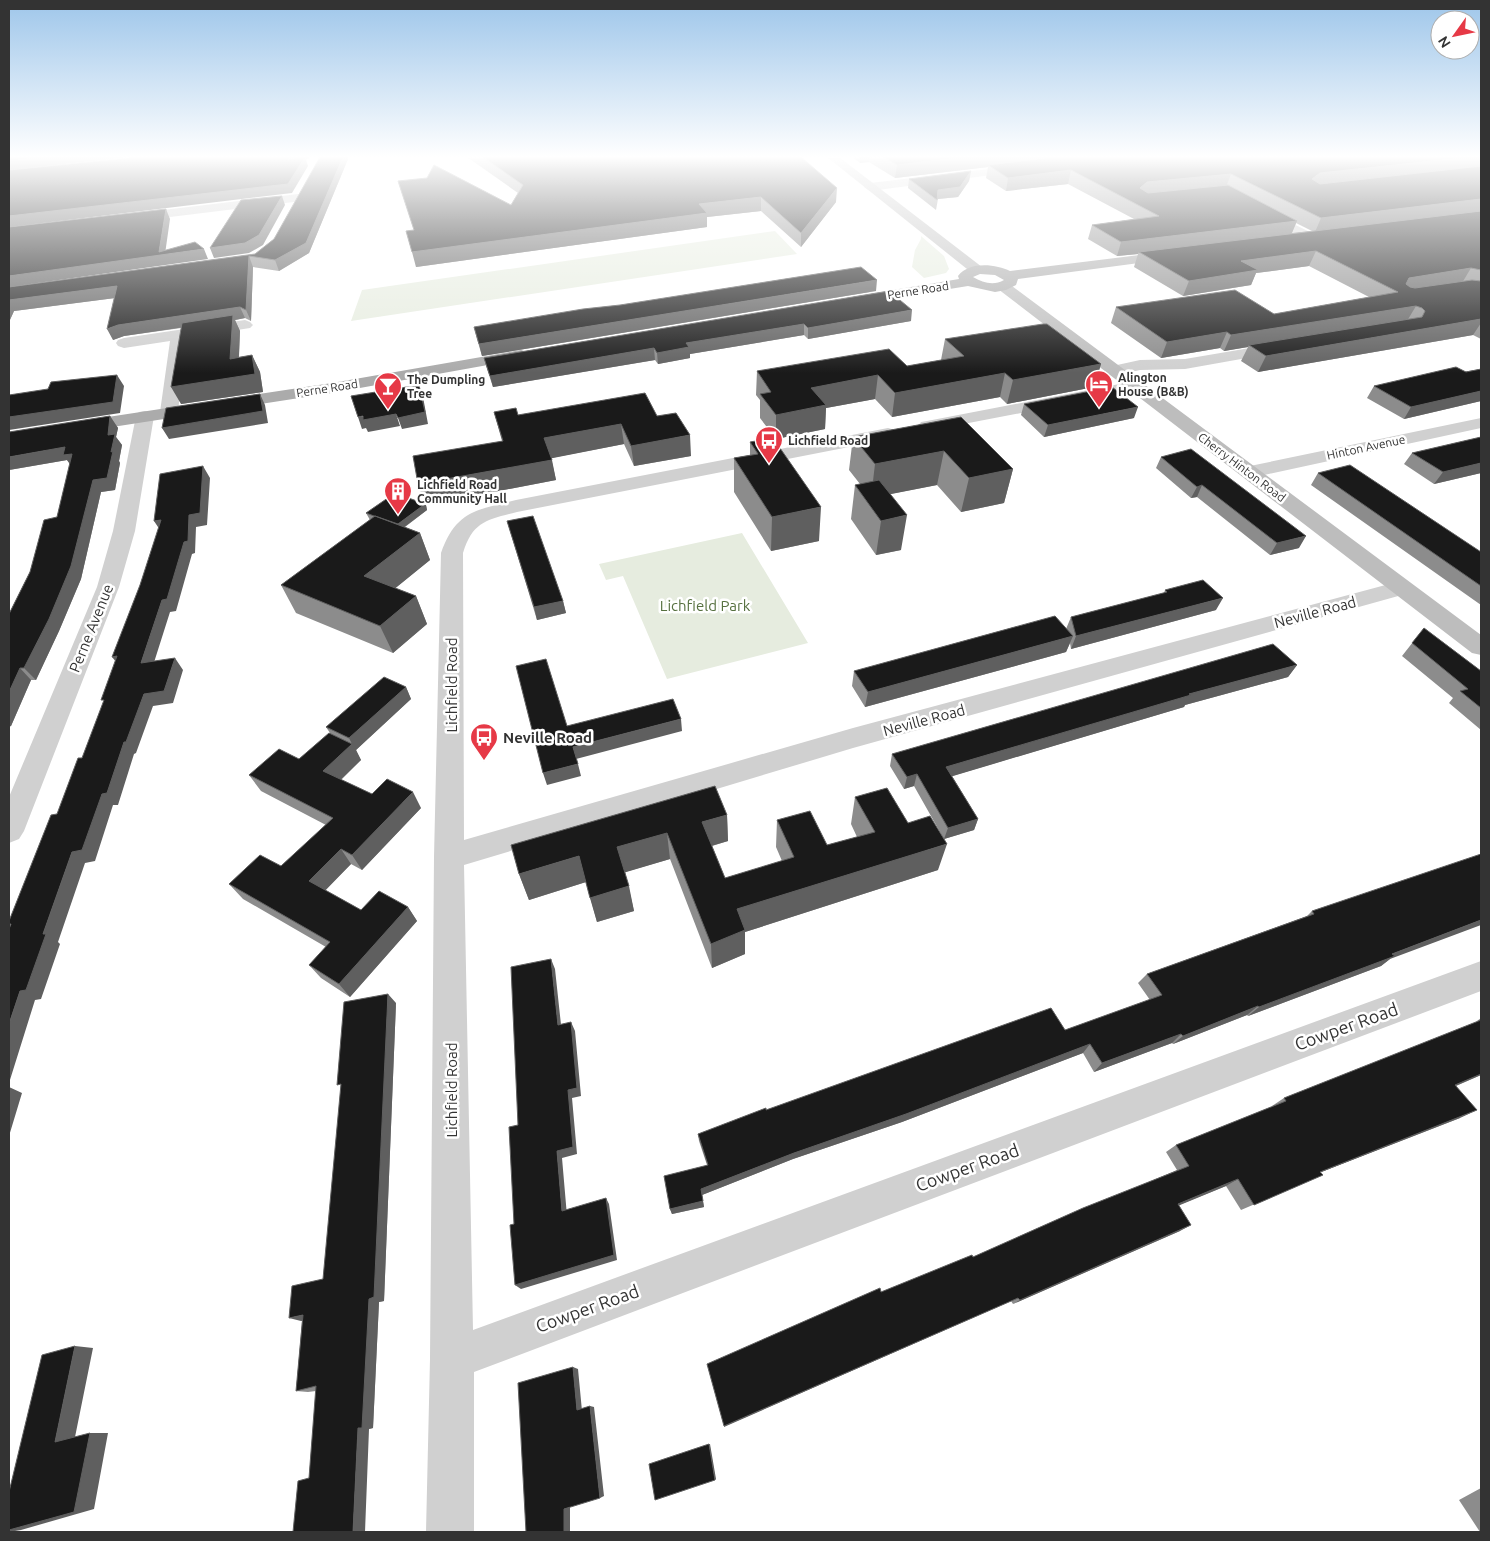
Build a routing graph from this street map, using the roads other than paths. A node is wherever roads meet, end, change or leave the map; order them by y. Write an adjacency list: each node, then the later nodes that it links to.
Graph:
1 (919, 229): 7 (street)
2 (1294, 229): 4 (street)
3 (1328, 236): 4 (main road)
4 (1311, 238): 5 (main road)
5 (1292, 240)
6 (1185, 254): 8 (main road)
7 (973, 276): 8 (main road); 9 (main road, Perne Road)
8 (1006, 281): 15 (street, Cherry Hinton Road)
9 (843, 302)
10 (245, 325): 11 (street)
11 (179, 335): 12 (street); 17 (street)
12 (124, 343)
13 (1300, 345): 15 (street)
14 (533, 353): 17 (main road, Perne Road)
15 (1114, 371): 16 (street, Cherry Hinton Road)
16 (1134, 386): 21 (street, Cherry Hinton Road); 25 (street, Lichfield Road)
17 (169, 412): 18 (main road, Perne Road)
18 (145, 416): 20 (main road, Perne Road); 24 (street, Perne Avenue)
19 (1481, 423): 21 (street, Hinton Avenue)
20 (9, 438)
21 (1250, 472): 22 (street, Cherry Hinton Road)
22 (1401, 588): 23 (street, Cherry Hinton Road); 25 (street, Neville Road)
23 (1481, 647)
24 (9, 831)
25 (449, 857): 27 (street, Lichfield Road)
26 (1481, 976): 27 (street, Cowper Road)
27 (452, 1359): 28 (street, Lichfield Road)
28 (450, 1532)

